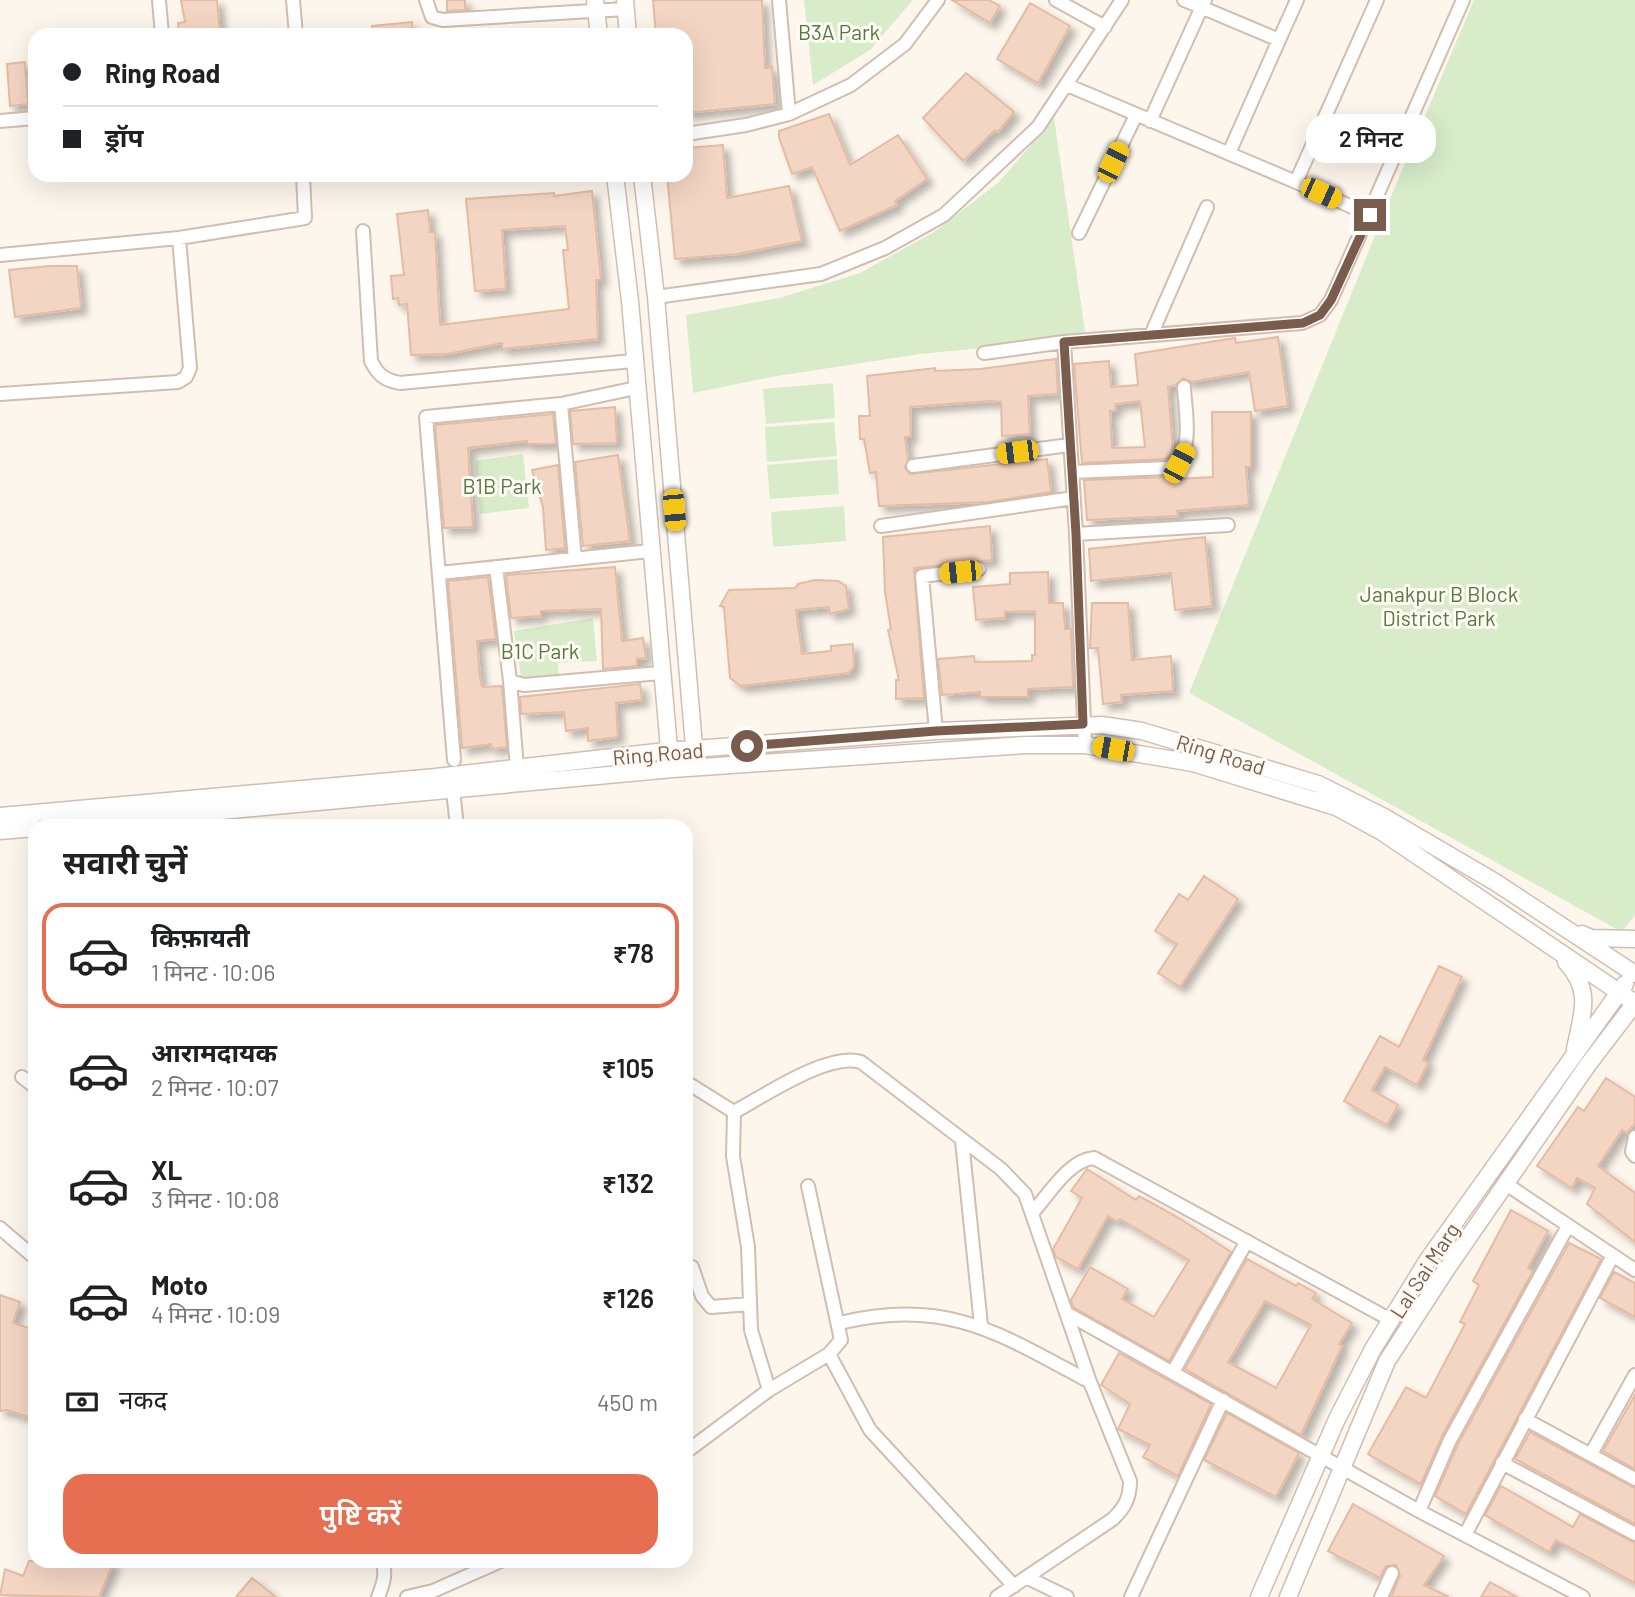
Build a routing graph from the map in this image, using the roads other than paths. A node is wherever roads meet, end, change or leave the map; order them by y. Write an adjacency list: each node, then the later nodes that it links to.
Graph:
1 (159, 0): 16 (street)
2 (293, 0): 17 (street)
3 (426, 0): 14 (street)
4 (779, 0): 22 (street)
5 (938, 0): 22 (street)
6 (1056, 0): 15 (street)
7 (1122, 0): 15 (street)
8 (1184, 0): 12 (street)
9 (1297, 0): 20 (street)
10 (1377, 0): 32 (street)
11 (1463, 0): 34 (street)
12 (1204, 4): 20 (street); 26 (street)
13 (626, 5): 14 (street); 19 (street)
14 (596, 6): 18 (street)
15 (1105, 27): 21 (street)
16 (161, 28)
17 (295, 28)
18 (598, 28)
19 (628, 28)
20 (1279, 40): 28 (street)
21 (1067, 85): 23 (street); 39 (street)
22 (789, 114): 27 (street)
23 (1136, 115): 26 (street); 36 (street)
24 (28, 119): 25 (street)
25 (0, 121)
26 (1150, 121): 28 (street)
27 (693, 133)
28 (1228, 153): 32 (street)
29 (303, 182): 37 (street)
30 (616, 182): 43 (street)
31 (643, 182): 39 (street)
32 (1296, 182): 34 (street)
33 (1207, 207): 40 (street)
34 (1370, 215): 40 (street)
35 (363, 230): 43 (street)
36 (1079, 233)
37 (179, 238): 38 (street); 46 (street)
38 (0, 255)
39 (656, 298): 65 (street)
40 (1151, 335): 41 (street)
41 (1064, 342): 42 (street); 48 (street)
42 (984, 353)
43 (633, 361): 45 (street)
44 (1184, 387): 50 (street)
45 (636, 388): 47 (street); 55 (street)
46 (0, 394)
47 (561, 404): 56 (street); 59 (street)
48 (1069, 446): 49 (street); 50 (street)
49 (913, 466)
50 (1072, 472): 51 (street)
51 (1074, 498): 53 (street); 54 (street)
52 (1228, 525): 54 (street)
53 (881, 526)
54 (1076, 534): 62 (street)
55 (650, 551): 56 (street); 60 (street)
56 (575, 559): 57 (street)
57 (496, 568): 59 (street); 61 (street)
58 (979, 569): 63 (street)
59 (440, 573): 70 (street)
60 (660, 673): 61 (street); 66 (street)
61 (510, 681): 67 (street)
62 (1083, 724): 63 (street, Ring Road); 64 (street); 74 (street, Ring Road)
63 (936, 731): 65 (street, Ring Road)
64 (1085, 744): 68 (street, Ring Road); 74 (street, Ring Road)
65 (693, 750): 66 (street, Ring Road); 68 (street)
66 (666, 751): 67 (street, Ring Road); 69 (street)
67 (517, 768): 70 (street, Ring Road)
68 (698, 768): 69 (street, Ring Road)
69 (673, 769): 70 (street, Ring Road)
70 (453, 776): 71 (street, Ring Road); 72 (street, Ring Road); 73 (street)
71 (0, 816)
72 (114, 819)
73 (456, 819)
74 (1385, 825): 77 (street, Ring Road); 79 (street, Ring Road)
75 (28, 829): 76 (street)
76 (0, 831)
77 (1557, 924): 78 (street); 80 (street, Ring Road)
78 (1635, 939)
79 (1551, 945): 81 (street, Ring Road); 83 (street)
80 (1634, 973): 81 (street, Lal Sai Marg)
81 (1619, 992): 82 (street, Ring Road); 83 (street, Lal Sai Marg)
82 (1635, 1003): 91 (street, Lal Sai Marg)
83 (1574, 1055): 103 (street, Lal Sai Marg)
84 (22, 1077): 85 (street)
85 (28, 1082)
86 (693, 1086): 87 (street)
87 (734, 1112): 89 (street); 101 (street)
88 (1635, 1137): 90 (street)
89 (962, 1142): 93 (street); 105 (street)
90 (1635, 1156)
91 (1506, 1184): 94 (street); 117 (street, Lal Sai Marg)
92 (808, 1186): 104 (street)
93 (1033, 1212): 96 (street); 102 (street)
94 (1568, 1226): 98 (street); 119 (street)
95 (0, 1228): 97 (street)
96 (1247, 1241): 103 (street); 107 (street)
97 (28, 1252)
98 (1612, 1257): 100 (street); 112 (street)
99 (693, 1270): 101 (street)
100 (1635, 1270)
101 (750, 1304): 110 (street)
102 (1068, 1314): 107 (street); 109 (street)
103 (1391, 1320): 115 (street, Lal Sai Marg)
104 (839, 1323): 105 (street); 106 (street)
105 (981, 1325): 109 (street)
106 (829, 1354): 110 (street); 126 (street)
107 (1173, 1372): 111 (street)
108 (1635, 1375): 114 (street)
109 (1090, 1382): 125 (street)
110 (769, 1390): 113 (street)
111 (1223, 1400): 115 (street); 132 (street)
112 (1525, 1419): 114 (street); 116 (street)
113 (693, 1447)
114 (1591, 1454): 118 (street)
115 (1322, 1455): 117 (street); 133 (street, Lal Sai Marg)
116 (1502, 1463): 120 (street); 121 (street)
117 (1343, 1468): 119 (street); 134 (street, Lal Sai Marg)
118 (1635, 1479)
119 (1419, 1511): 121 (street)
120 (1635, 1534)
121 (1465, 1535): 136 (street)
122 (385, 1568): 128 (street)
123 (485, 1568): 129 (street)
124 (1392, 1573): 135 (street)
125 (1028, 1578): 126 (street); 127 (street)
126 (1014, 1586): 130 (street)
127 (1046, 1593): 131 (street)
128 (378, 1597)
129 (407, 1597)
130 (997, 1597)
131 (1067, 1597)
132 (1131, 1597)
133 (1259, 1597)
134 (1287, 1597)
135 (1382, 1597)
136 (1583, 1597)

